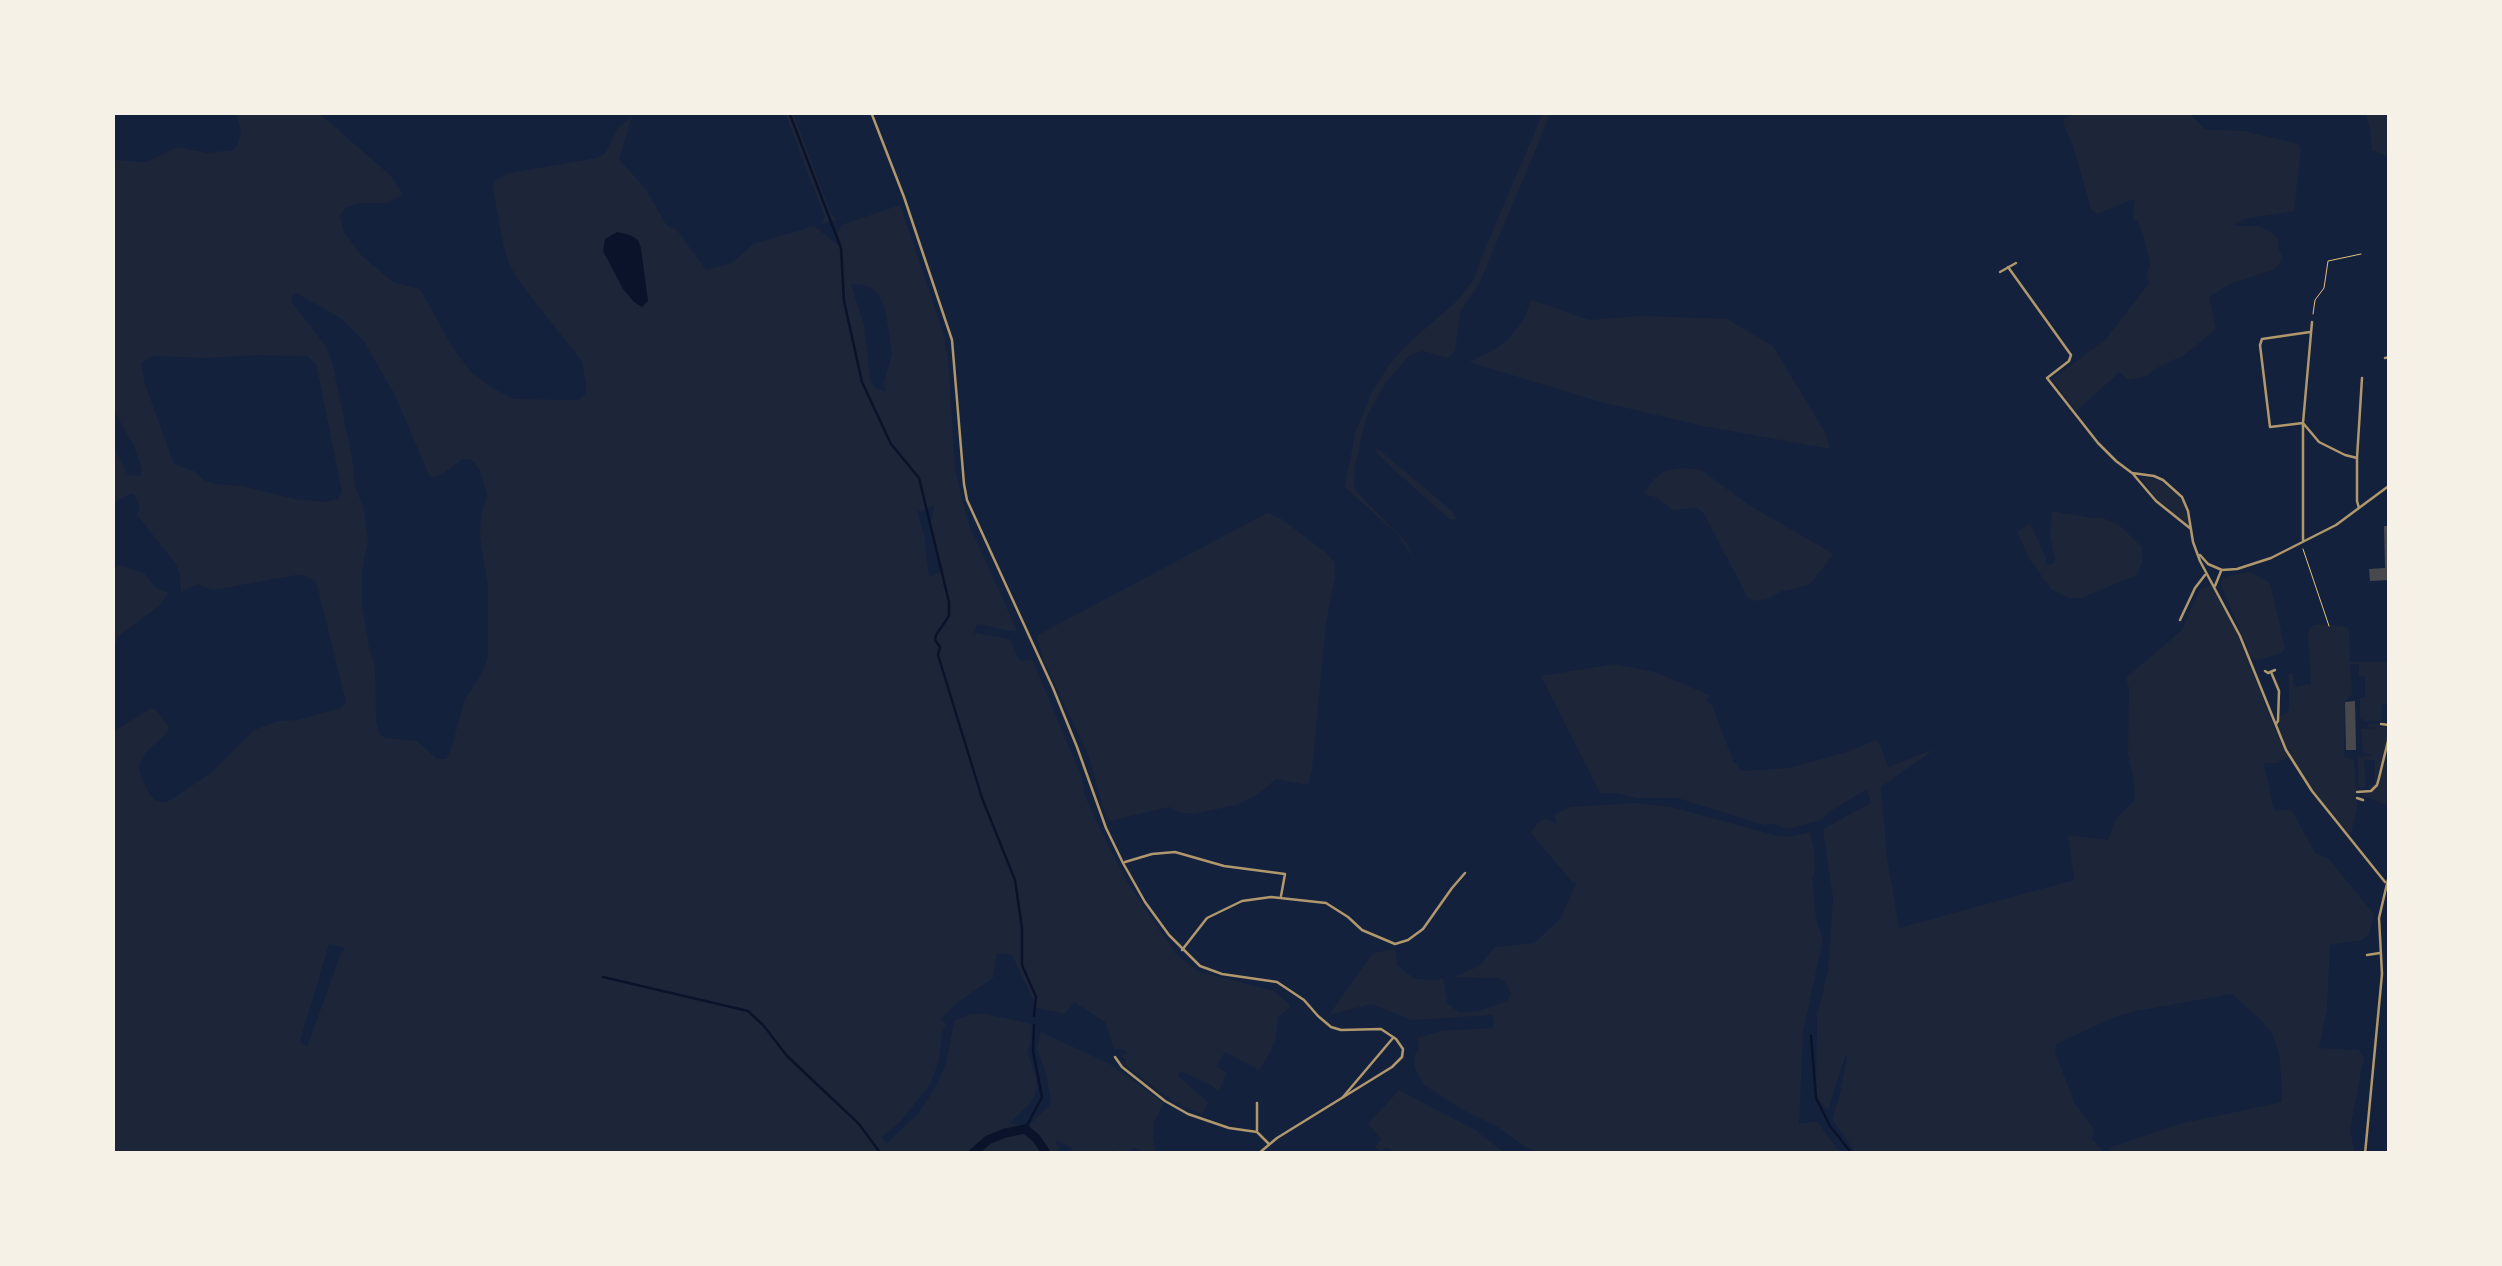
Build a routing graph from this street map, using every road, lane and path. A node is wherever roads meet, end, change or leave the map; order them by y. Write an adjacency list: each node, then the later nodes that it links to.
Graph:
1 (871, 112): 30 (street)
2 (2361, 254): 6 (path)
3 (2016, 263): 4 (street)
4 (2008, 268): 5 (street); 11 (street)
5 (2000, 272)
6 (2312, 322): 7 (street)
7 (2310, 332): 9 (street); 9 (street)
8 (2362, 378): 10 (street)
9 (2303, 423): 10 (street); 15 (street)
10 (2356, 458): 13 (street)
11 (2132, 473): 14 (street); 14 (street)
12 (2390, 485): 13 (street)
13 (2360, 509): 15 (street)
14 (2191, 530): 16 (street)
15 (2302, 542): 17 (street); 21 (path)
16 (2196, 550): 17 (street); 18 (street)
17 (2222, 570): 19 (street)
18 (2206, 574): 19 (street); 20 (street)
19 (2215, 588): 24 (street)
20 (2180, 620)
21 (2330, 626)
22 (2270, 671): 24 (street)
23 (2390, 716): 26 (street)
24 (2274, 724): 33 (street)
25 (2381, 724): 26 (street)
26 (2389, 725): 28 (street)
27 (2368, 785): 28 (street)
28 (2359, 794): 29 (street)
29 (2363, 800)
30 (1122, 863): 34 (street); 35 (street)
31 (2390, 870): 33 (street)
32 (1465, 873): 34 (street)
33 (2388, 885): 36 (street)
34 (1281, 898): 35 (street)
35 (1182, 950): 38 (street)
36 (2382, 952): 37 (street); 45 (street)
37 (2367, 954)
38 (1394, 1037): 40 (street); 40 (street)
39 (1115, 1056): 42 (street)
40 (1343, 1097): 43 (street)
41 (1257, 1104): 42 (street)
42 (1257, 1132): 43 (street)
43 (1270, 1144): 44 (street)
44 (1258, 1154)
45 (2365, 1154)

